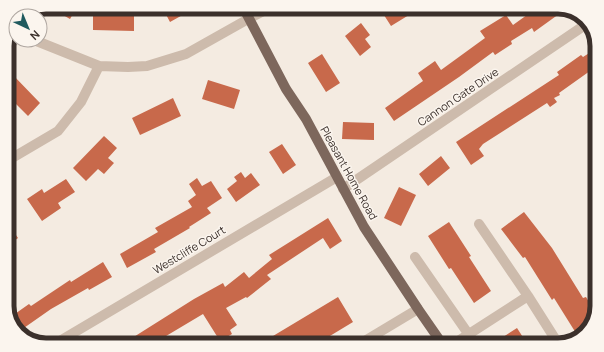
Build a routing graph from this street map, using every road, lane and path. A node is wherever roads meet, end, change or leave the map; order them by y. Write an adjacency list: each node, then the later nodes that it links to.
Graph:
1 (247, 14): 3 (main road, Pleasant Home Road)
2 (258, 14): 3 (street)
3 (250, 18): 6 (street); 8 (main road, Pleasant Home Road)
4 (583, 26): 9 (street, Cannon Gate Drive)
5 (48, 46): 6 (street)
6 (99, 66): 7 (street)
7 (14, 157)
8 (337, 176): 9 (main road, Pleasant Home Road); 15 (street, Westcliffe Court)
9 (343, 189): 13 (main road, Pleasant Home Road)
10 (479, 224): 12 (street)
11 (415, 257): 14 (street)
12 (528, 296): 14 (street); 20 (street)
13 (418, 309): 16 (street); 17 (main road, Pleasant Home Road)
14 (468, 334): 18 (street); 19 (street)
15 (66, 338)
16 (370, 338)
17 (438, 338)
18 (462, 338)
19 (471, 338)
20 (555, 338)

